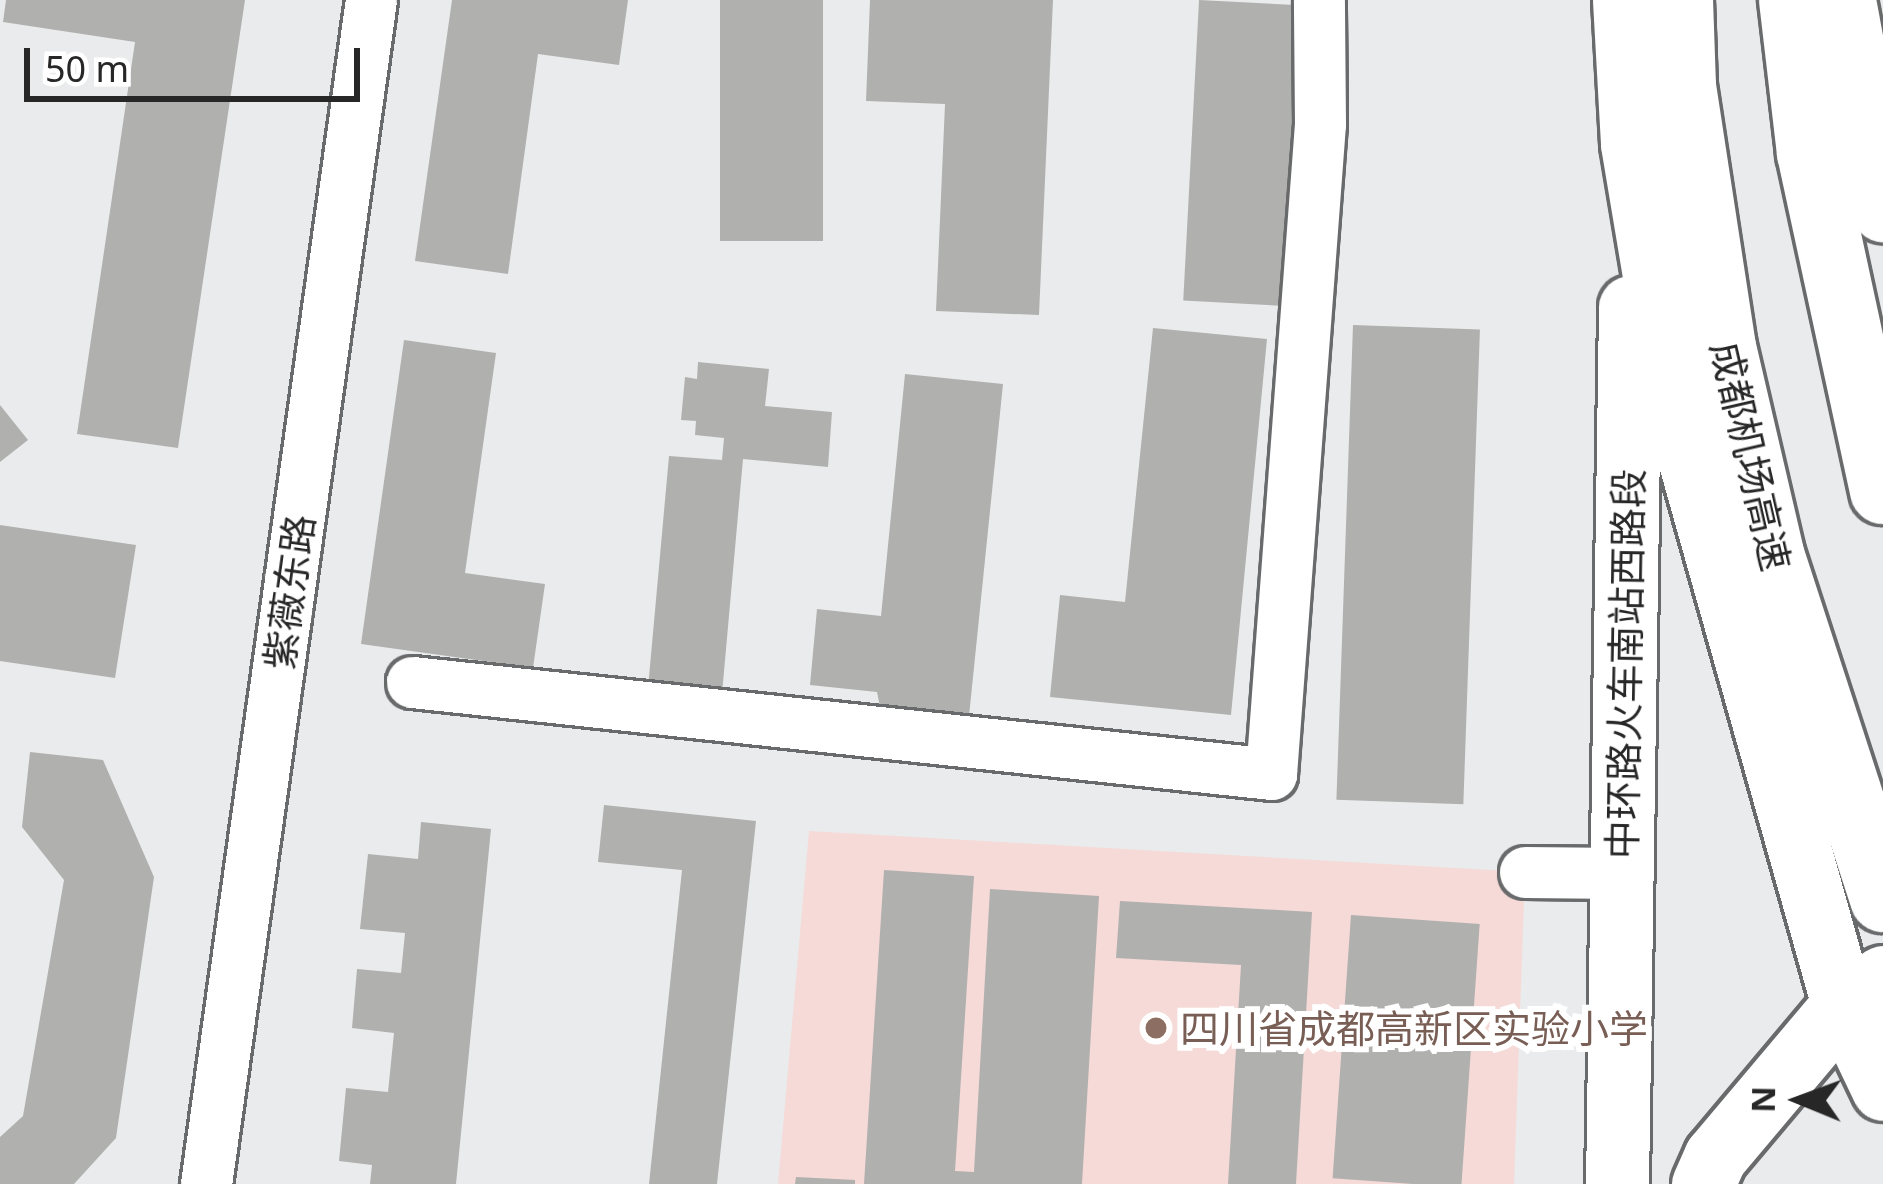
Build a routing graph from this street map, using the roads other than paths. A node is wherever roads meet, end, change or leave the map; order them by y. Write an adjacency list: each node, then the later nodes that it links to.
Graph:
1 (371, 0): 16 (street, 紫薇东路)
2 (1319, 0): 10 (street)
3 (1624, 0): 7 (main road, 中环路火车南站西路段)
4 (1680, 0): 13 (highway, 成都机场高速)
5 (1792, 0): 9 (highway)
6 (1844, 0): 8 (main road)
7 (1632, 144): 12 (main road, 中环路火车南站西路段); 14 (main road, 中环路火车南站西路段)
8 (1883, 211)
9 (1883, 491)
10 (412, 682)
11 (1526, 872): 12 (street)
12 (1622, 873): 17 (main road, 中环路火车南站西路段)
13 (1883, 899)
14 (1863, 991): 15 (main road, 中环路火车南站西路段); 18 (main road)
15 (1883, 1089)
16 (206, 1184)
17 (1617, 1184)
18 (1703, 1184)

